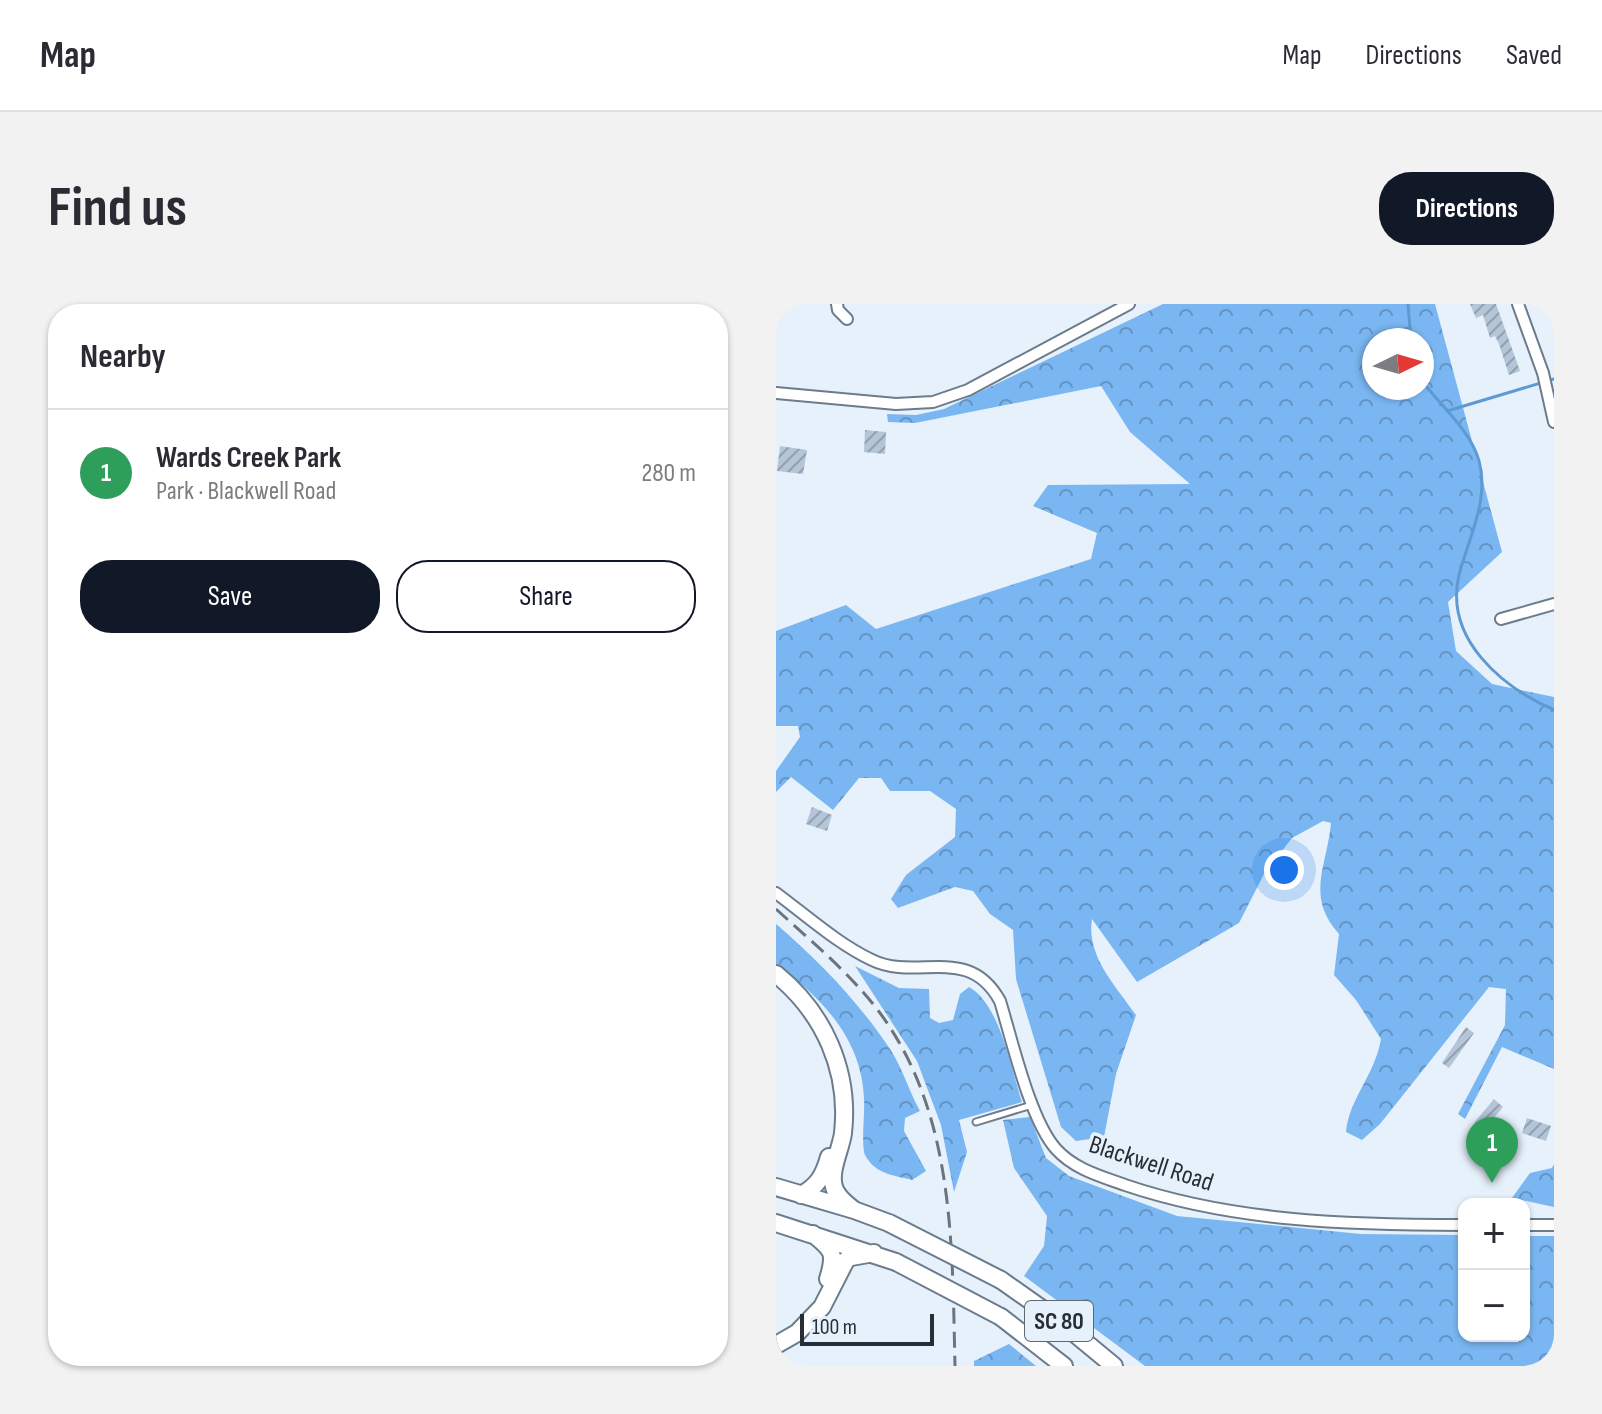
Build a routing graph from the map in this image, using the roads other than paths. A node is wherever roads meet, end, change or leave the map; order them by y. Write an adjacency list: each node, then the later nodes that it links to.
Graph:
1 (837, 304): 4 (street)
2 (1129, 304): 5 (street)
3 (1518, 304): 6 (street)
4 (847, 319)
5 (776, 393)
6 (1554, 422)
7 (1554, 604): 8 (street)
8 (1501, 619)
9 (776, 893): 12 (street, Blackwell Road)
10 (776, 974): 16 (main road)
11 (776, 987): 15 (main road)
12 (1033, 1104): 13 (lane); 18 (street, Blackwell Road)
13 (976, 1122)
14 (776, 1187): 15 (main road, SC 80)
15 (801, 1195): 16 (main road, SC 80)
16 (854, 1210): 26 (main road, SC 80, bridge)
17 (776, 1223): 21 (main road, SC 80)
18 (1458, 1225)
19 (1530, 1225): 20 (street)
20 (1554, 1225)
21 (813, 1234): 22 (main road, SC 80); 23 (main road)
22 (874, 1253): 24 (main road); 25 (main road, SC 80, bridge)
23 (776, 1336)
24 (776, 1345)
25 (1064, 1366)
26 (1114, 1366)

